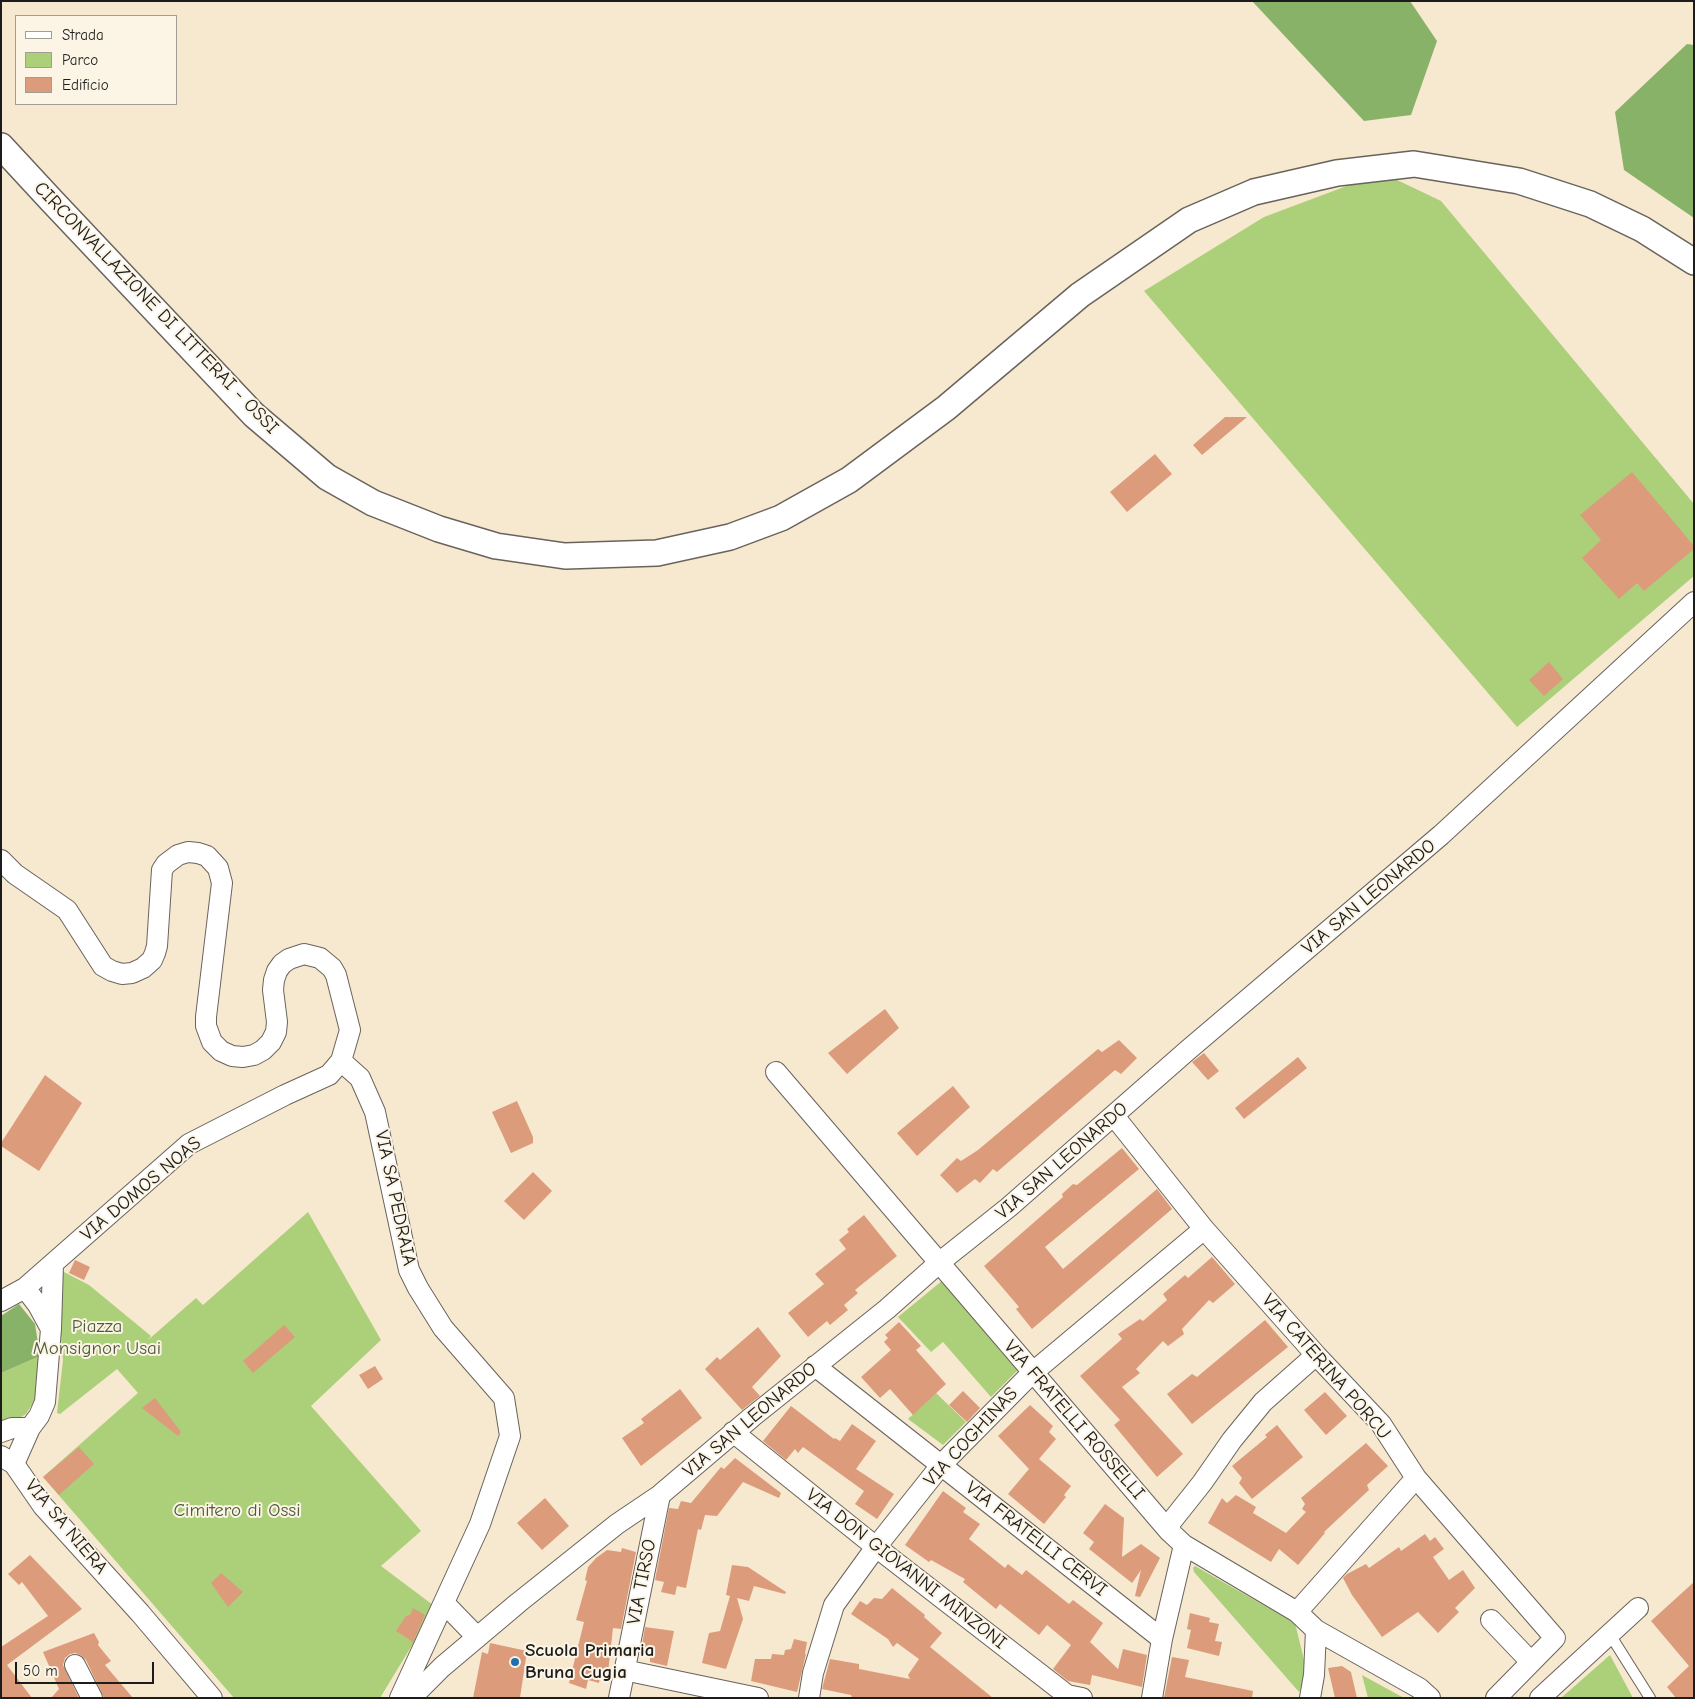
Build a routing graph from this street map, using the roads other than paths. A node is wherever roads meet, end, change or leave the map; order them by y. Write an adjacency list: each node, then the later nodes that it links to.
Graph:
1 (1, 146): 2 (street, CIRCONVALLAZIONE DI LITTERAI - OSSI)
2 (1694, 262)
3 (1694, 602): 7 (street, VIA SAN LEONARDO)
4 (1, 860): 5 (street)
5 (341, 1061): 10 (street, VIA DOMOS NOAS); 27 (street, VIA SA PEDRAIA)
6 (776, 1072): 9 (street, VIA FRATELLI ROSSELLI)
7 (1114, 1116): 8 (street, VIA CATERINA PORCU); 9 (street, VIA SAN LEONARDO)
8 (1204, 1229): 14 (street, VIA CATERINA PORCU); 16 (street, VIA COGHINAS)
9 (940, 1262): 15 (street, VIA SAN LEONARDO); 16 (street, VIA FRATELLI ROSSELLI)
10 (53, 1264): 11 (street, VIA DOMOS NOAS); 13 (street, VIA SA NIERA)
11 (25, 1288): 12 (street, VIA DOMOS NOAS); 13 (street)
12 (1, 1301)
13 (51, 1329): 17 (street, VIA SA NIERA)
14 (1316, 1355): 22 (street, VIA CATERINA PORCU); 24 (street)
15 (815, 1366): 19 (street, VIA SAN LEONARDO); 21 (street, VIA FRATELLI CERVI)
16 (1032, 1373): 21 (street, VIA COGHINAS); 24 (street, VIA FRATELLI ROSSELLI)
17 (30, 1428): 18 (street); 20 (street, VIA SA NIERA)
18 (1, 1432)
19 (733, 1432): 23 (street, VIA SAN LEONARDO); 26 (street, VIA DON GIOVANNI MINZONI)
20 (8, 1460): 39 (street, VIA SA NIERA)
21 (942, 1464): 26 (street, VIA COGHINAS); 34 (street, VIA FRATELLI CERVI)
22 (1416, 1478): 29 (street); 35 (street, VIA CATERINA PORCU)
23 (660, 1495): 33 (street, VIA SAN LEONARDO); 37 (street, VIA TIRSO)
24 (1169, 1531): 25 (street, VIA FRATELLI ROSSELLI)
25 (1184, 1545): 29 (street, VIA FRATELLI ROSSELLI); 34 (street)
26 (876, 1547): 44 (street, VIA COGHINAS); 45 (street, VIA DON GIOVANNI MINZONI)
27 (444, 1604): 33 (street); 40 (street, VIA SA PEDRAIA)
28 (1638, 1608): 32 (street)
29 (1297, 1612): 31 (street, VIA FRATELLI ROSSELLI)
30 (1491, 1620): 35 (street)
31 (1316, 1630): 47 (street); 48 (street, VIA FRATELLI ROSSELLI)
32 (1610, 1633): 50 (street); 51 (lane)
33 (477, 1637): 41 (street, VIA SAN LEONARDO)
34 (1162, 1639): 46 (street)
35 (1531, 1662): 49 (street, VIA CATERINA PORCU)
36 (75, 1665): 38 (street)
37 (624, 1670): 42 (street, VIA TIRSO); 43 (street)
38 (92, 1698)
39 (212, 1698)
40 (400, 1698)
41 (411, 1698)
42 (619, 1698)
43 (758, 1698)
44 (809, 1698)
45 (1082, 1698)
46 (1152, 1698)
47 (1310, 1698)
48 (1430, 1698)
49 (1496, 1698)
50 (1540, 1698)
51 (1650, 1698)

